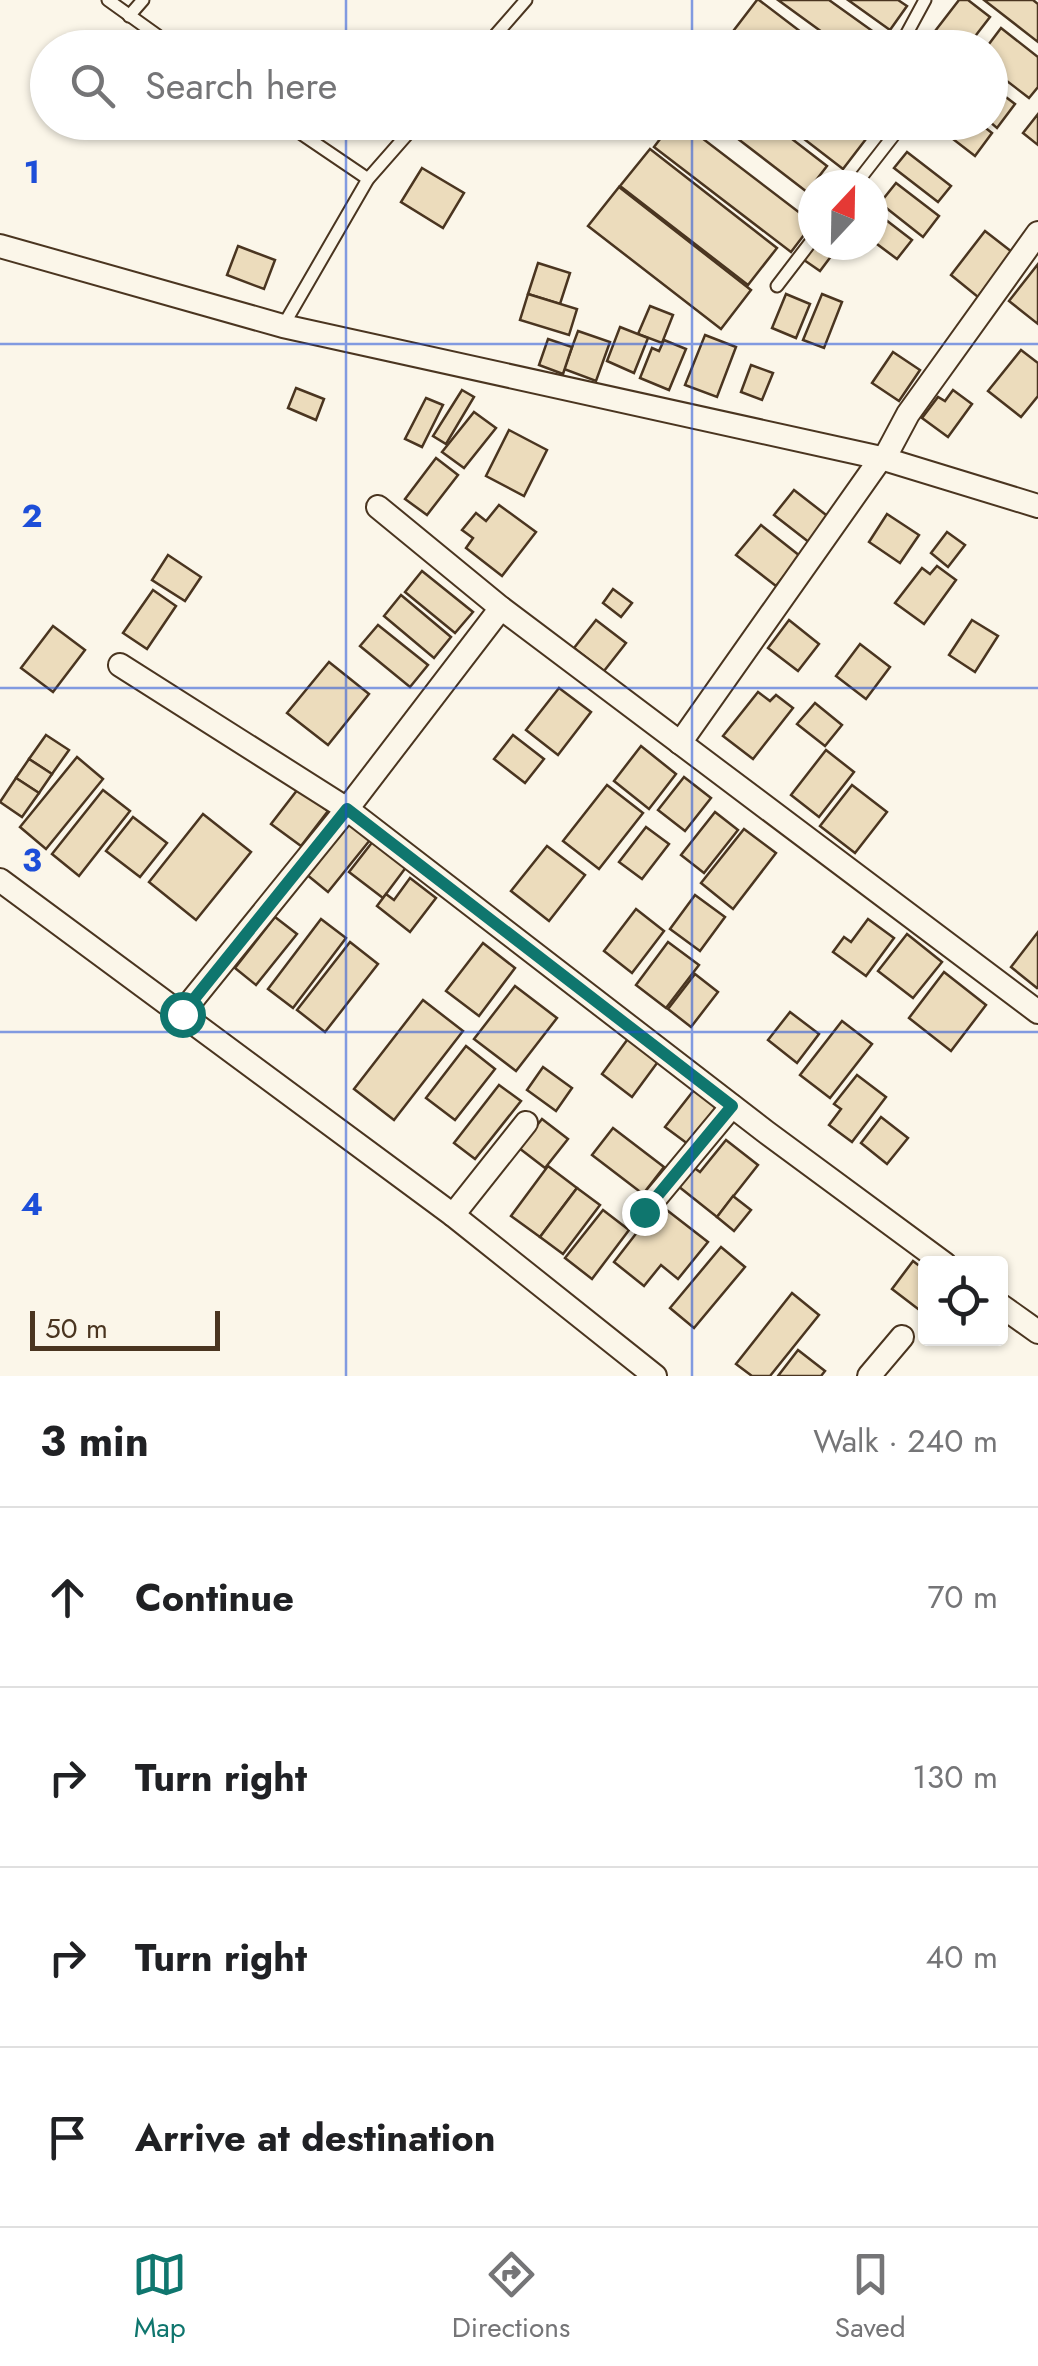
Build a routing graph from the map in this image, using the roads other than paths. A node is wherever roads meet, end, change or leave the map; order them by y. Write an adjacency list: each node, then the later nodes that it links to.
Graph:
1 (108, 0): 5 (lane)
2 (143, 0): 5 (lane)
3 (526, 0): 7 (lane)
4 (925, 0): 8 (lane)
5 (129, 16): 6 (lane)
6 (149, 30)
7 (500, 30)
8 (909, 30)
9 (310, 140): 13 (lane)
10 (402, 140): 13 (lane)
11 (890, 140): 12 (lane)
12 (867, 170)
13 (368, 180): 18 (lane)
14 (1038, 233): 19 (street)
15 (0, 246): 18 (street)
16 (798, 258): 17 (lane)
17 (776, 286)
18 (283, 326): 19 (street)
19 (882, 458): 21 (street); 24 (street)
20 (378, 506): 22 (street)
21 (1038, 506)
22 (501, 608): 24 (street); 25 (street)
23 (120, 665): 25 (street)
24 (680, 743): 27 (street)
25 (347, 809): 28 (street); 29 (street)
26 (0, 880): 28 (street)
27 (1038, 1012)
28 (182, 1014): 32 (street)
29 (732, 1106): 31 (street); 33 (street)
30 (526, 1122): 32 (street)
31 (644, 1212)
32 (453, 1215): 37 (street)
33 (934, 1256)
34 (1008, 1310): 35 (street)
35 (1038, 1332)
36 (902, 1337): 38 (street)
37 (655, 1376)
38 (870, 1376)

